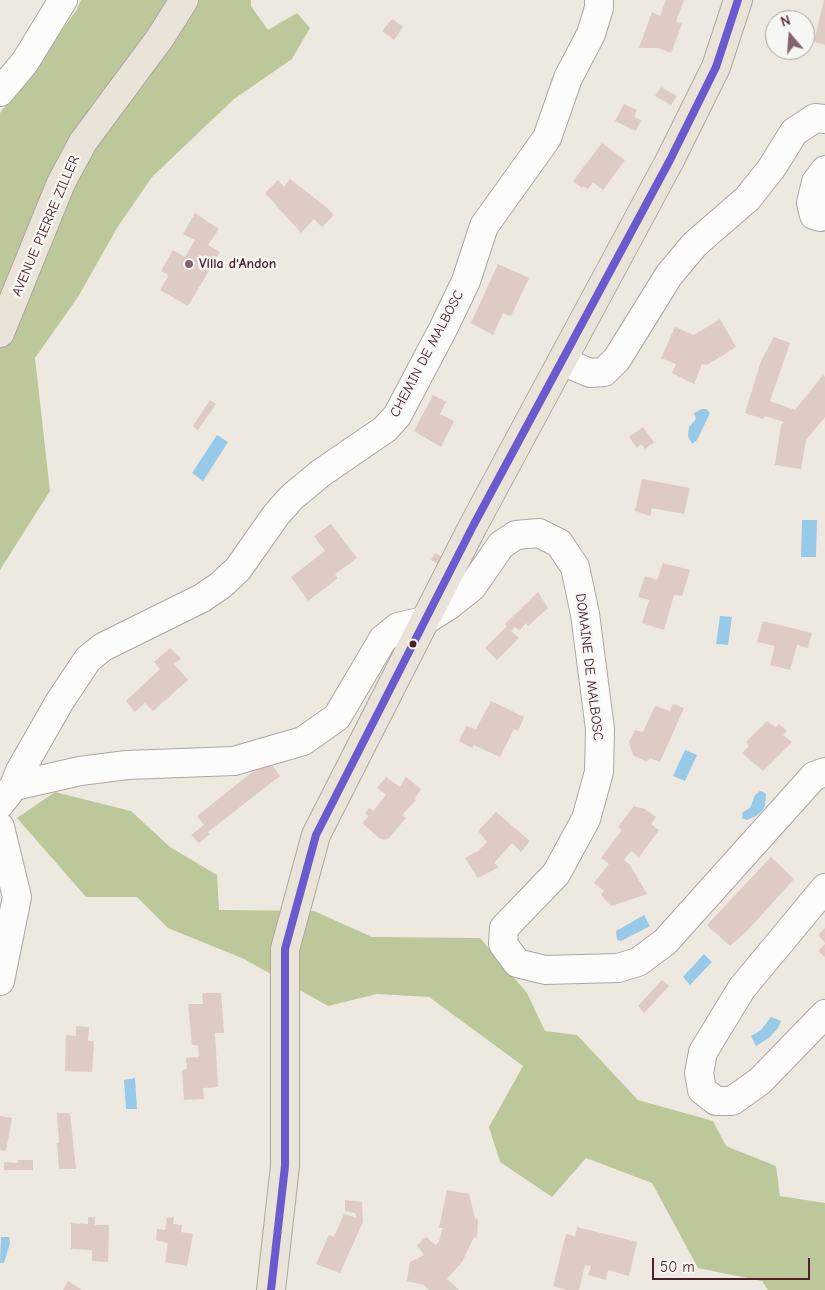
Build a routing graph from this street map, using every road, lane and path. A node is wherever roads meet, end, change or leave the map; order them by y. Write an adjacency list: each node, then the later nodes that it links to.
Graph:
1 (62, 0): 5 (street)
2 (184, 0): 9 (main road, AVENUE PIERRE ZILLER)
3 (599, 0): 13 (street, CHEMIN DE MALBOSC)
4 (738, 0): 10 (main road)
5 (0, 92)
6 (825, 119): 10 (street)
7 (825, 170): 8 (street)
8 (825, 215)
9 (0, 333)
10 (562, 361): 11 (main road)
11 (424, 621): 12 (street, DOMAINE DE MALBOSC); 13 (street, DOMAINE DE MALBOSC); 18 (main road)
12 (825, 772)
13 (7, 795)
14 (0, 828): 16 (street)
15 (825, 888): 17 (street)
16 (0, 981)
17 (825, 1014)
18 (271, 1290)

